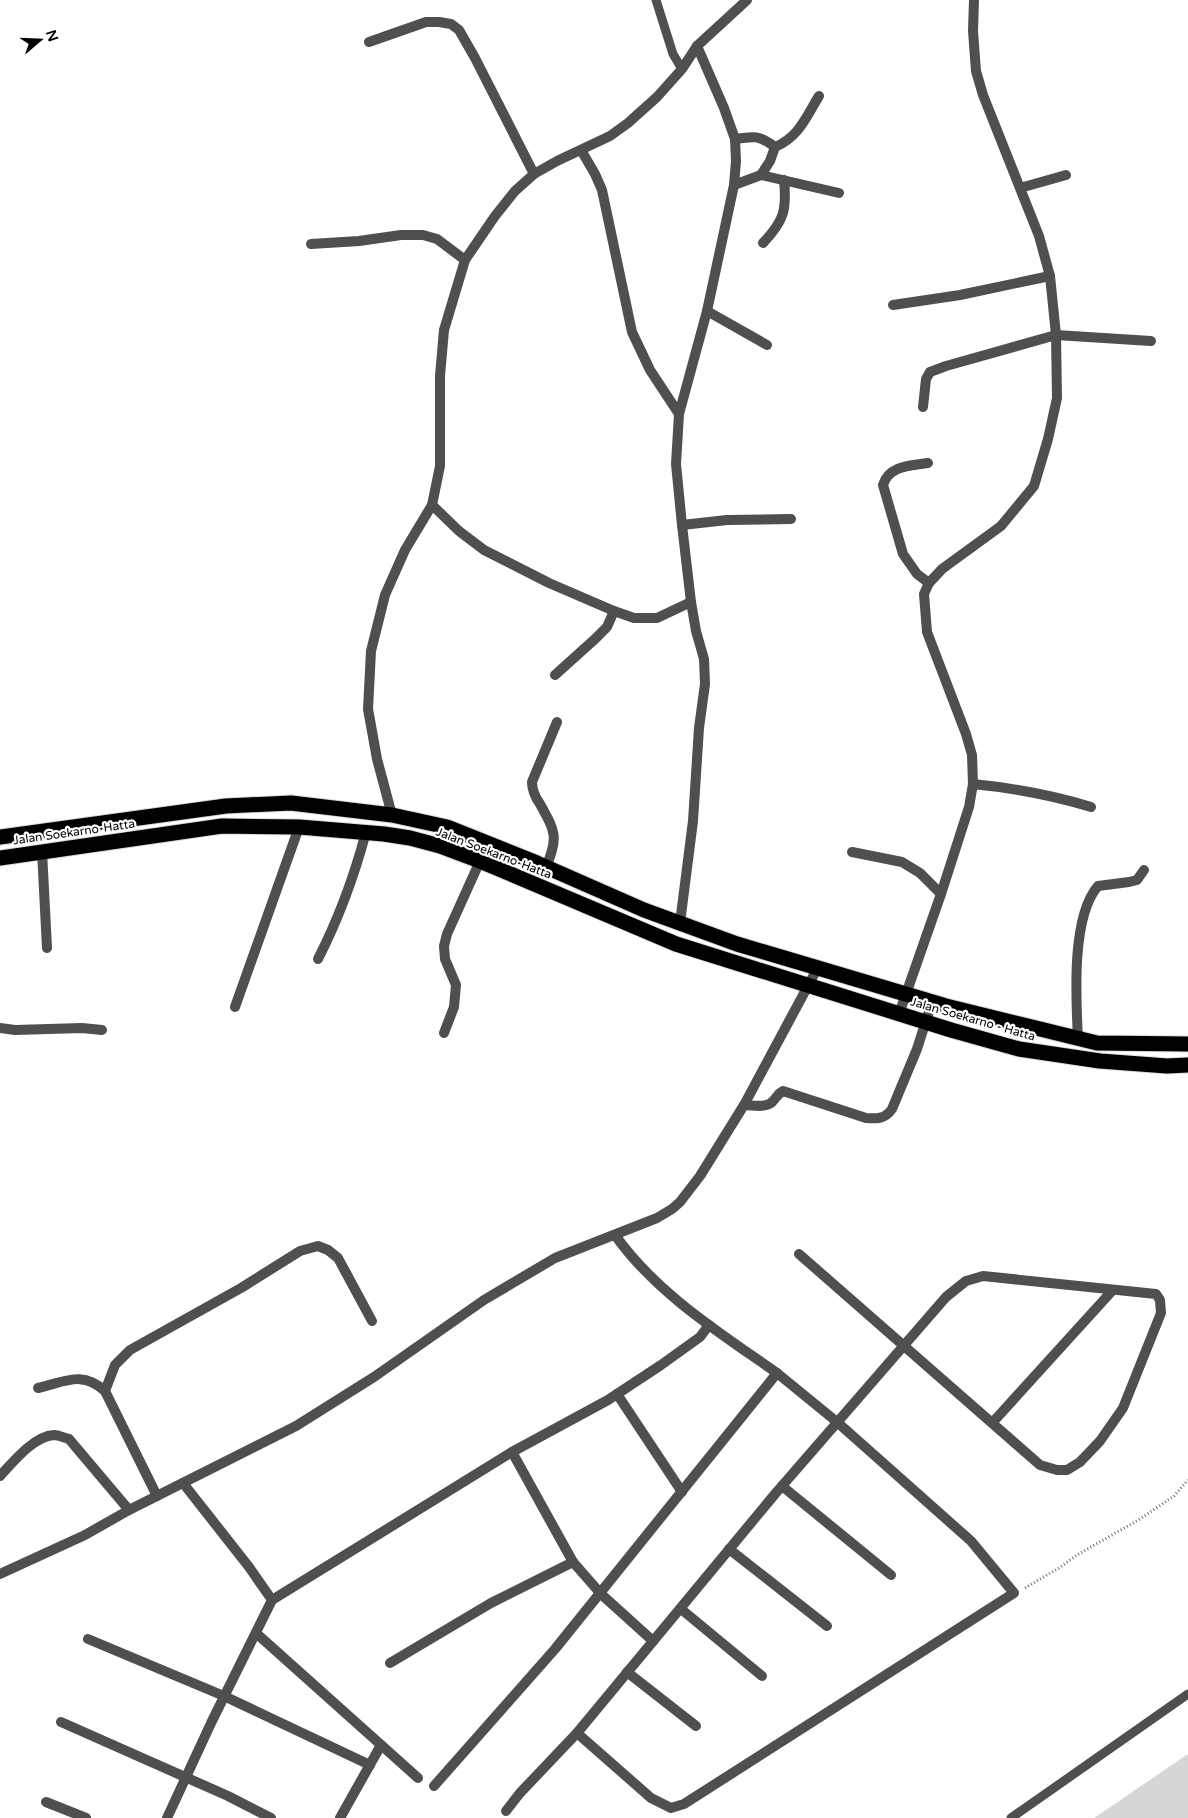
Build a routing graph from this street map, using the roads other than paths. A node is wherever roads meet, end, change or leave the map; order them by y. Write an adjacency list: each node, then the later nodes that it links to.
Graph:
1 (656, 0): 6 (lane)
2 (747, 0): 5 (street)
3 (974, 0): 16 (street)
4 (369, 42): 11 (street)
5 (697, 46): 6 (street); 8 (street)
6 (682, 69): 10 (street)
7 (819, 96): 9 (street)
8 (735, 139): 9 (street); 15 (street)
9 (775, 147): 12 (street)
10 (581, 150): 11 (street); 28 (street)
11 (534, 174): 20 (street)
12 (761, 175): 14 (street); 15 (street)
13 (1066, 175): 16 (street)
14 (784, 180): 17 (street); 18 (street)
15 (734, 185): 23 (street)
16 (1020, 188): 21 (street)
17 (838, 193)
18 (763, 243)
19 (311, 244): 20 (street)
20 (465, 260): 30 (street)
21 (1050, 276): 22 (street); 24 (street)
22 (893, 306)
23 (707, 311): 26 (street); 28 (street)
24 (1056, 335): 25 (street); 27 (street); 33 (street)
25 (1151, 341)
26 (767, 345)
27 (923, 407)
28 (679, 414): 32 (street)
29 (928, 463): 33 (street)
30 (432, 504): 35 (street); 40 (street)
31 (791, 519): 32 (street)
32 (682, 525): 34 (street)
33 (929, 583): 38 (street)
34 (691, 602): 35 (street); 51 (street)
35 (614, 611): 36 (street)
36 (555, 675)
37 (557, 722): 48 (street)
38 (973, 784): 39 (street); 50 (street)
39 (1091, 807)
40 (392, 816): 43 (highway, Jalan Soekarno - Hatta); 48 (highway, Jalan Soekarno - Hatta)
41 (298, 827): 42 (highway, Jalan Soekarno-Hatta); 44 (highway, Jalan Soekarno-Hatta); 58 (street)
42 (366, 832): 47 (highway, Jalan Soekarno-Hatta); 53 (street)
43 (0, 837)
44 (42, 852): 46 (highway, Jalan Soekarno-Hatta); 52 (street)
45 (852, 852): 50 (street)
46 (0, 858)
47 (480, 861): 55 (highway, Jalan Soekarno-Hatta); 63 (street)
48 (546, 867): 51 (highway, Jalan Soekarno - Hatta)
49 (1144, 870): 64 (street)
50 (941, 894): 56 (street)
51 (680, 924): 54 (highway, Jalan Soekarno - Hatta)
52 (47, 948)
53 (318, 959)
54 (817, 969): 55 (street); 56 (highway, Jalan Soekarno - Hatta)
55 (808, 987): 59 (highway, Jalan Soekarno-Hatta); 67 (street)
56 (906, 994): 57 (highway, Jalan Soekarno - Hatta); 59 (street)
57 (932, 1002): 60 (street); 64 (highway, Jalan Soekarno - Hatta)
58 (235, 1007)
59 (899, 1014): 60 (highway, Jalan Soekarno - Hatta)
60 (926, 1022): 66 (highway, Jalan Soekarno - Hatta); 67 (street)
61 (0, 1028): 62 (street)
62 (102, 1030)
63 (444, 1033)
64 (1078, 1039): 65 (highway, Jalan Soekarno - Hatta)
65 (1188, 1044)
66 (1188, 1065)
67 (744, 1105): 68 (street)
68 (615, 1235): 72 (street); 82 (street)
69 (799, 1254): 73 (street)
70 (1112, 1291): 73 (street); 79 (street); 79 (street)
71 (372, 1321): 76 (street)
72 (709, 1325): 74 (street); 77 (street)
73 (906, 1346): 78 (street); 79 (street)
74 (777, 1373): 78 (street); 84 (street)
75 (38, 1388): 76 (street)
76 (104, 1391): 85 (street)
77 (616, 1394): 80 (street); 84 (street)
78 (838, 1422): 83 (street); 105 (street)
79 (993, 1422)
80 (512, 1452): 88 (street); 92 (street)
81 (0, 1476): 86 (street)
82 (183, 1483): 85 (street); 92 (street)
83 (782, 1486): 87 (street); 90 (street)
84 (682, 1492): 91 (street)
85 (157, 1496): 86 (street)
86 (129, 1510): 89 (street)
87 (728, 1549): 93 (street); 94 (street)
88 (573, 1562): 91 (street); 98 (street)
89 (0, 1574)
90 (891, 1575)
91 (600, 1594): 97 (street); 110 (street)
92 (272, 1600): 95 (street)
93 (681, 1609): 97 (street); 100 (street)
94 (827, 1626)
95 (256, 1633): 102 (street); 106 (street)
96 (88, 1639): 102 (street)
97 (653, 1641): 99 (street)
98 (390, 1662)
99 (627, 1672): 104 (street); 105 (street)
100 (762, 1676)
101 (1188, 1694): 117 (lane)
102 (224, 1696): 107 (street); 108 (street)
103 (61, 1722): 108 (street)
104 (696, 1726)
105 (577, 1733): 112 (street)
106 (381, 1745): 107 (street); 109 (street)
107 (370, 1765): 116 (street)
108 (186, 1777): 114 (street); 115 (street)
109 (418, 1778)
110 (434, 1786)
111 (46, 1802): 113 (street)
112 (506, 1811)
113 (86, 1818)
114 (167, 1818)
115 (271, 1818)
116 (340, 1818)
117 (1011, 1818)

